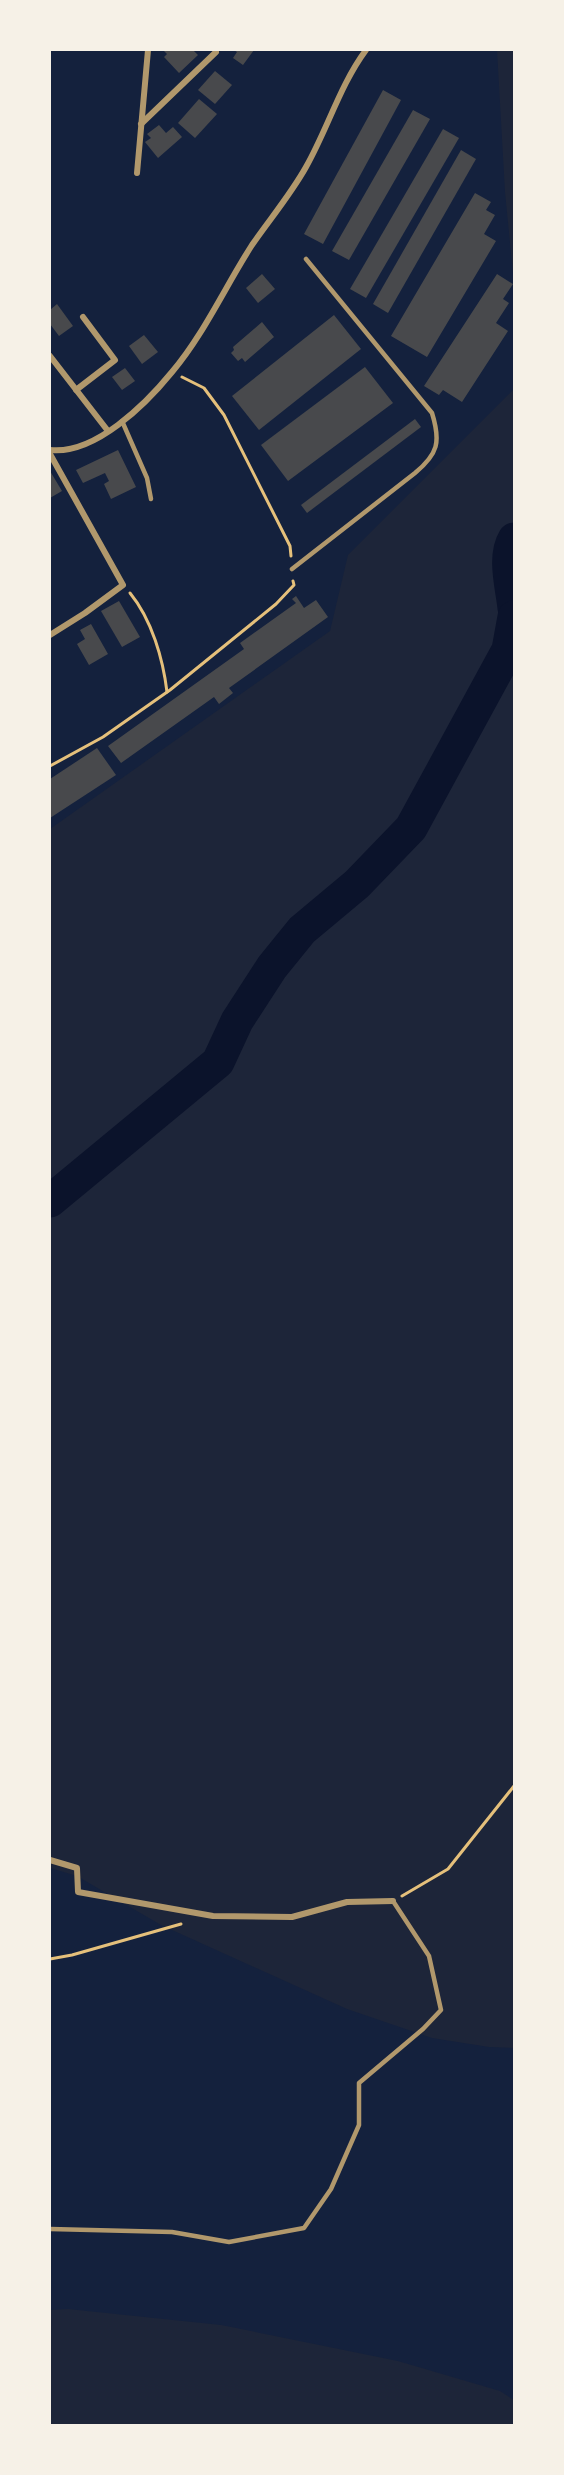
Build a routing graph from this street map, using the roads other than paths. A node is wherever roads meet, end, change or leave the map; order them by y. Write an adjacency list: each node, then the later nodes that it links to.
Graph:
1 (147, 50): 4 (street)
2 (366, 50): 10 (street)
3 (216, 52): 4 (street)
4 (141, 123): 5 (street)
5 (137, 173)
6 (306, 259): 14 (lane)
7 (83, 317): 9 (street)
8 (50, 356): 9 (street)
9 (76, 390): 11 (street)
10 (122, 421): 11 (street); 13 (lane)
11 (108, 431): 12 (street)
12 (50, 452): 15 (street)
13 (151, 499)
14 (292, 569)
15 (50, 635)
16 (50, 1860): 17 (street)
17 (393, 1901): 18 (lane)
18 (50, 2229)

